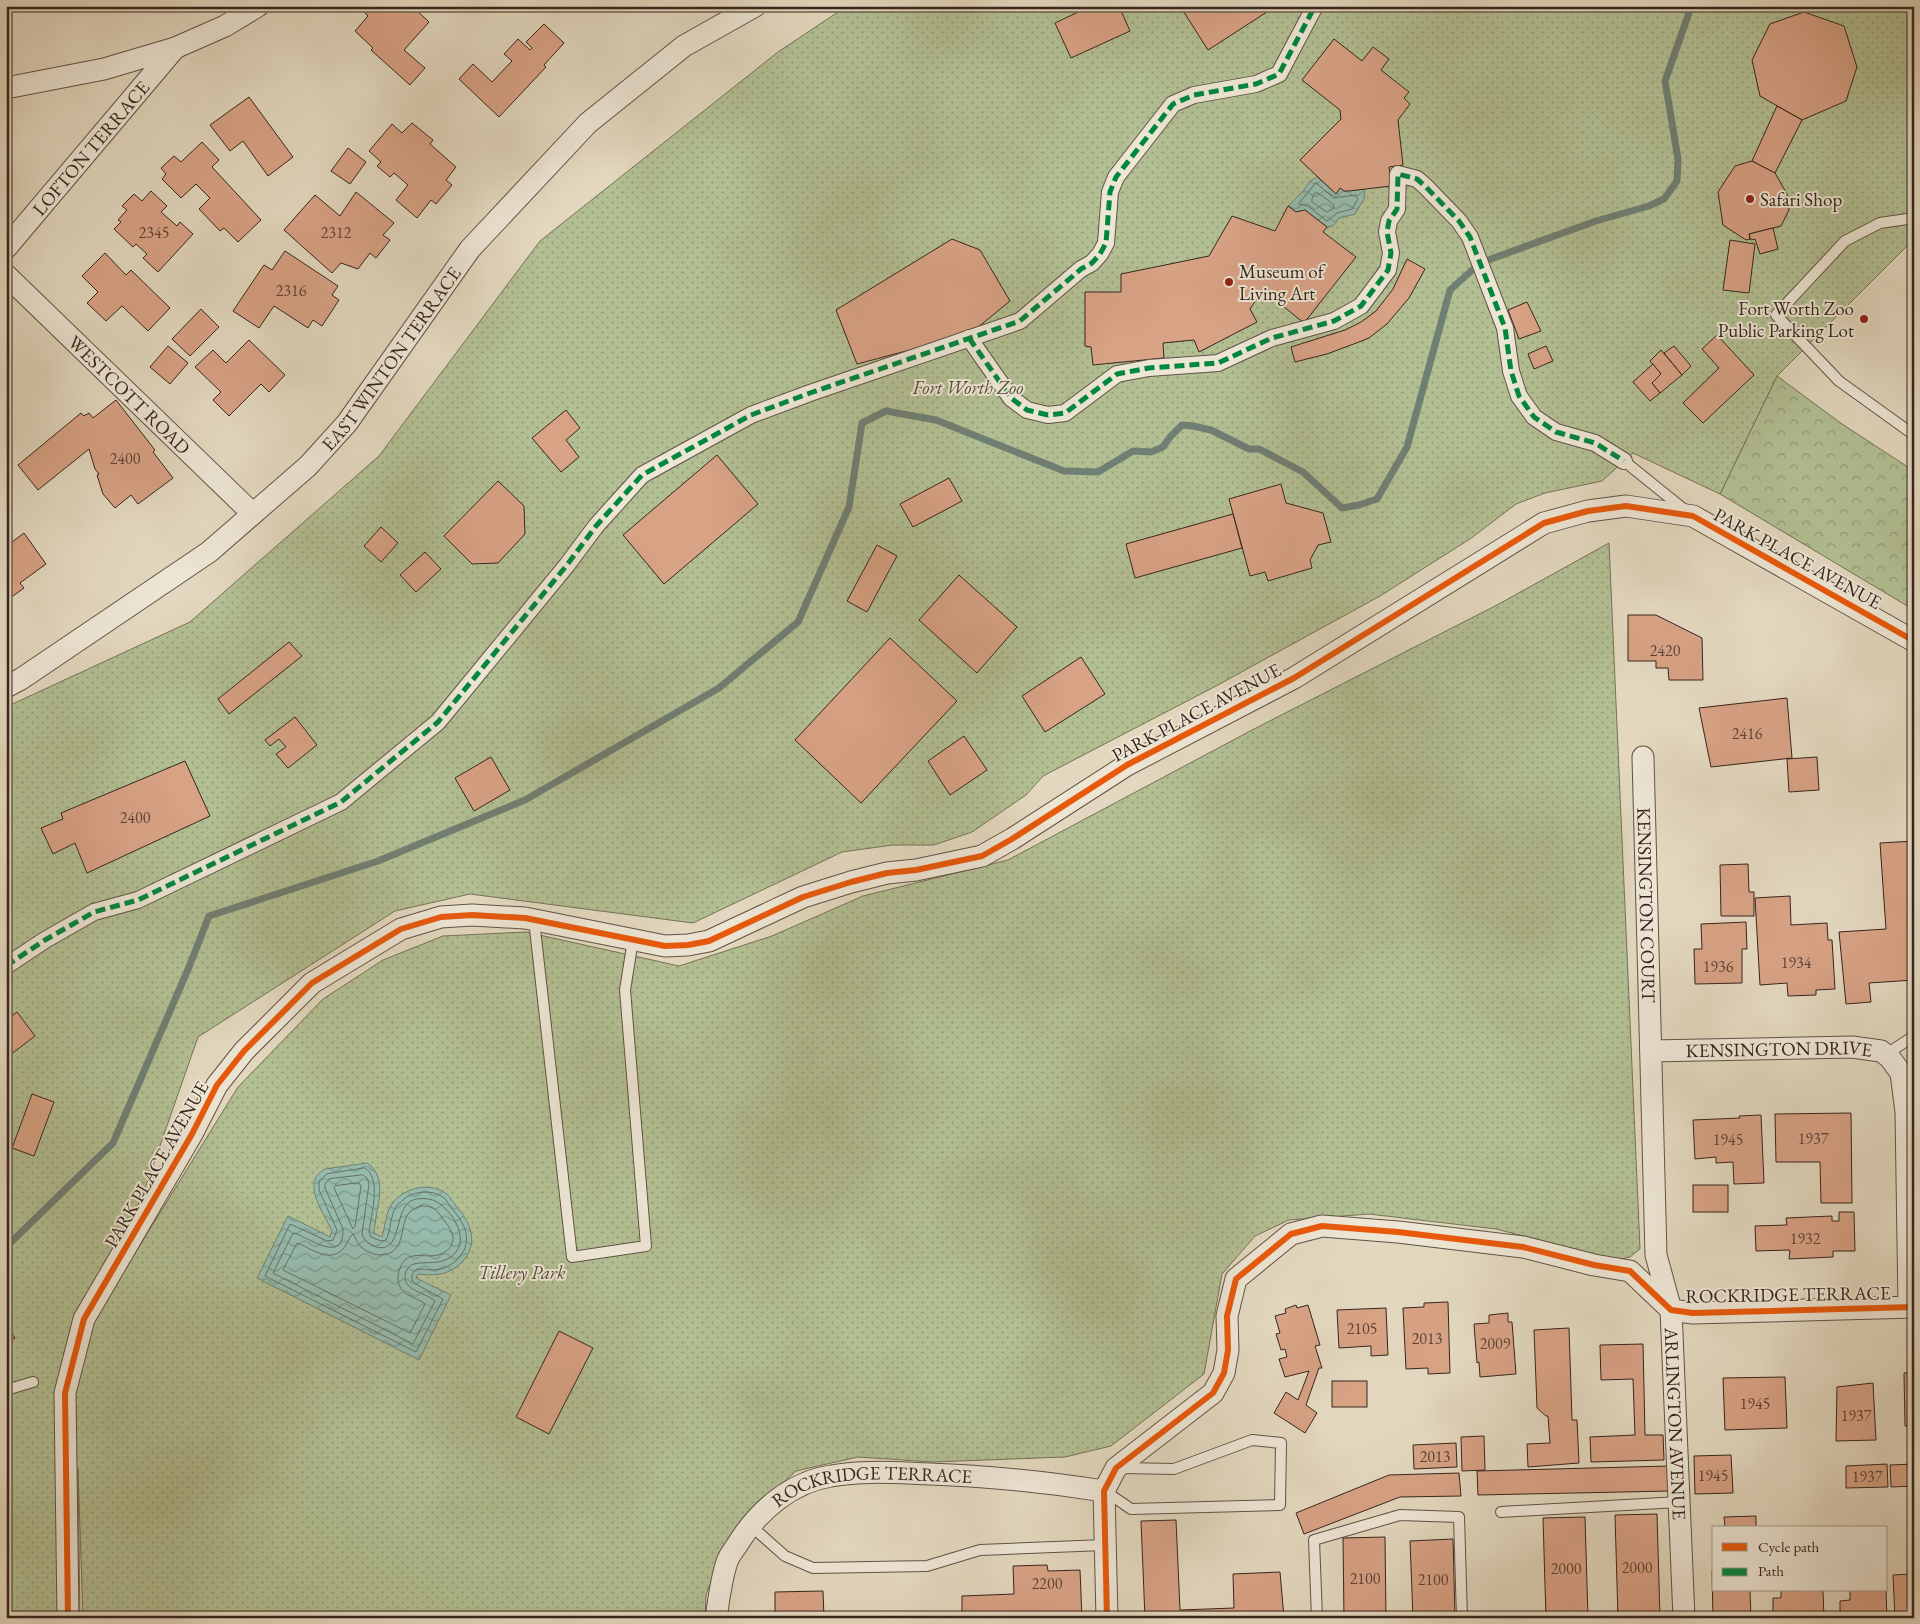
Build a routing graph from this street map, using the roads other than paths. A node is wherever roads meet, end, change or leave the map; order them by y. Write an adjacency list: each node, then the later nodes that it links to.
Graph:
1 (258, 6): 4 (street)
2 (755, 6): 12 (street, EAST WINTON TERRACE)
3 (1315, 6): 9 (street)
4 (175, 48): 5 (street); 7 (street, LOFTON TERRACE)
5 (6, 88)
6 (1914, 218): 10 (lane)
7 (6, 248)
8 (6, 275): 12 (street, WESTCOTT ROAD)
9 (970, 338): 11 (street); 19 (street)
10 (1914, 434)
11 (1624, 461): 13 (lane)
12 (253, 514): 15 (street, EAST WINTON TERRACE)
13 (1693, 516): 14 (street, PARK PLACE AVENUE); 18 (street, PARK PLACE AVENUE)
14 (1914, 640)
15 (6, 687)
16 (1643, 757): 21 (street, KENSINGTON COURT)
17 (534, 920): 18 (street, PARK PLACE AVENUE); 18 (lane); 33 (street, PARK PLACE AVENUE)
18 (634, 940)
19 (6, 966)
20 (1914, 1036): 22 (lane)
21 (1651, 1051): 22 (street, KENSINGTON DRIVE); 24 (street, ARLINGTON AVENUE)
22 (1885, 1054): 23 (street, KENSINGTON DRIVE)
23 (1912, 1307): 24 (street, ROCKRIDGE TERRACE)
24 (1671, 1310): 27 (street, ROCKRIDGE TERRACE); 29 (street, ARLINGTON AVENUE)
25 (33, 1382): 26 (lane)
26 (6, 1390)
27 (1116, 1468): 28 (street); 28 (lane)
28 (1104, 1491): 31 (street, ROCKRIDGE TERRACE); 32 (street)
29 (1679, 1502): 30 (lane); 38 (street, ARLINGTON AVENUE)
30 (1501, 1512)
31 (750, 1525): 32 (lane); 34 (street, ROCKRIDGE TERRACE)
32 (1104, 1545): 35 (street)
33 (68, 1618)
34 (716, 1618)
35 (1107, 1618)
36 (1317, 1618): 37 (lane)
37 (1462, 1618)
38 (1684, 1618)

